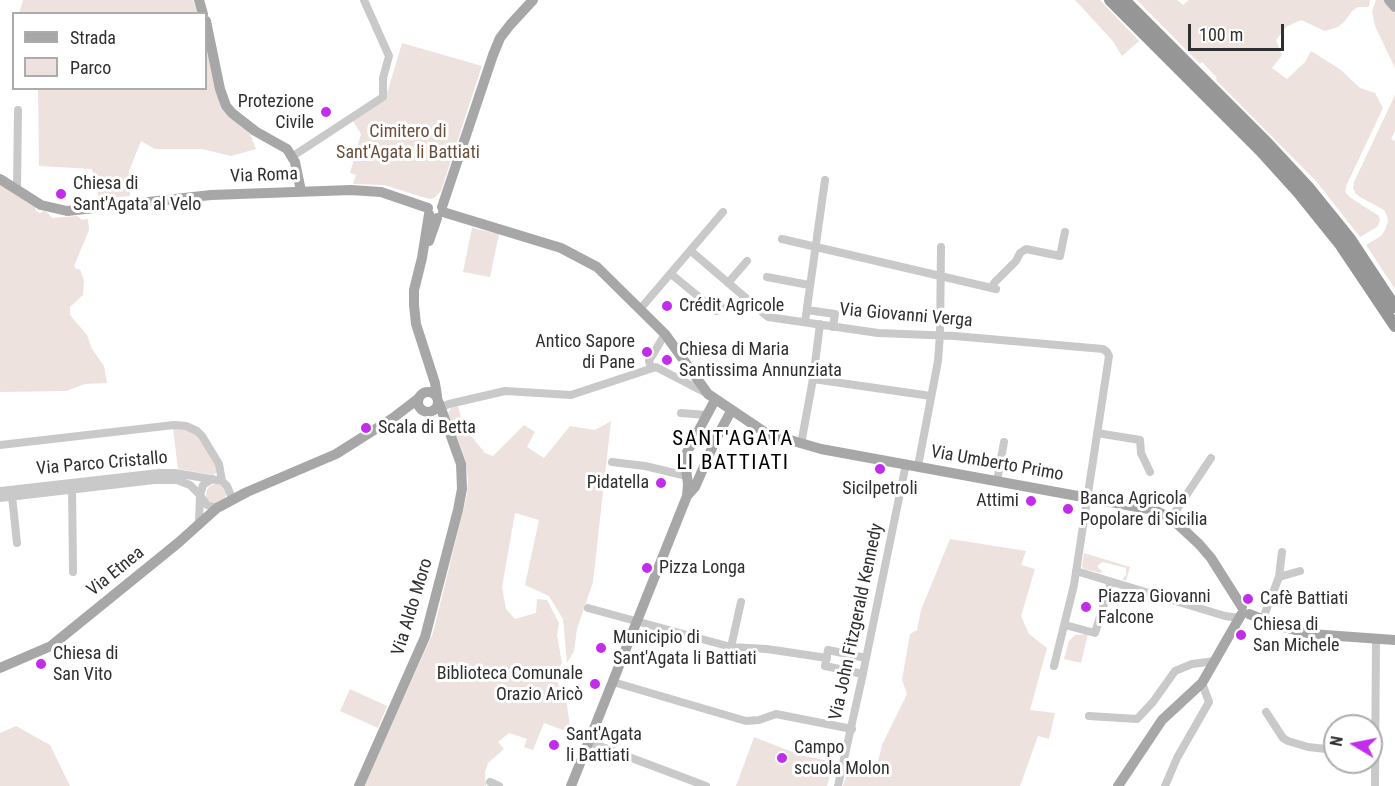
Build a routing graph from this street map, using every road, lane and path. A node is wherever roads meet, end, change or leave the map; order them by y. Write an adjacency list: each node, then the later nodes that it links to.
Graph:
1 (363, 0): 9 (street)
2 (533, 0): 14 (main road)
3 (1110, 0): 33 (highway)
4 (1124, 0): 28 (highway)
5 (1389, 0): 6 (main road)
6 (1395, 7)
7 (207, 26): 9 (main road)
8 (18, 110): 12 (street)
9 (293, 156): 13 (main road)
10 (0, 179): 12 (main road, Via Roma)
11 (825, 180): 18 (street)
12 (17, 190): 13 (main road, Via Roma)
13 (301, 191): 14 (main road, Via Roma)
14 (435, 210): 29 (main road, Via Roma); 38 (main road)
15 (723, 212): 20 (street)
16 (1065, 232): 23 (street)
17 (782, 239): 18 (street)
18 (815, 247): 23 (street); 26 (street)
19 (941, 247): 23 (street)
20 (691, 250): 22 (street); 25 (street, Via Giovanni Verga)
21 (747, 261): 25 (street)
22 (671, 274): 27 (street); 29 (street)
23 (941, 276): 36 (street)
24 (767, 277): 26 (street)
25 (728, 283): 27 (street, Via Giovanni Verga)
26 (809, 285): 30 (street)
27 (746, 298): 31 (street, Via Giovanni Verga)
28 (1395, 307)
29 (641, 308): 35 (main road, Via Roma)
30 (807, 310): 31 (street); 34 (street)
31 (805, 322): 32 (street, Via Giovanni Verga)
32 (820, 324): 34 (street, Via Giovanni Verga); 39 (street)
33 (1395, 326)
34 (833, 327): 36 (street, Via Giovanni Verga)
35 (665, 334): 37 (street); 42 (main road, Via Roma)
36 (940, 334): 41 (street); 49 (street, Via Giovanni Verga)
37 (654, 367): 42 (street); 43 (street)
38 (431, 372): 40 (main road); 43 (main road)
39 (813, 379): 41 (street); 51 (street)
40 (422, 395): 43 (main road); 43 (main road); 47 (main road)
41 (931, 396): 56 (street)
42 (712, 397): 44 (main road, Via Umberto Primo); 46 (main road)
43 (436, 406): 47 (main road); 48 (main road); 48 (street)
44 (731, 411): 51 (main road, Via Umberto Primo); 59 (main road)
45 (681, 414): 46 (street)
46 (706, 415): 59 (main road)
47 (393, 418): 68 (main road, Via Etnea)
48 (446, 426): 102 (main road, Via Aldo Moro)
49 (1097, 433): 57 (street); 66 (street)
50 (1004, 442): 61 (street)
51 (801, 444): 55 (main road, Via Umberto Primo)
52 (0, 445): 60 (street)
53 (1211, 458): 70 (street)
54 (612, 462): 59 (street)
55 (906, 464): 56 (main road, Via Umberto Primo); 89 (street, Via John Fitzgerald Kennedy)
56 (918, 466): 61 (main road, Via Umberto Primo)
57 (1150, 472)
58 (212, 479): 60 (street, Via Parco Cristallo); 62 (street, Via Parco Cristallo); 64 (street)
59 (690, 479): 83 (main road)
60 (222, 481): 68 (street)
61 (997, 481): 66 (main road, Via Umberto Primo)
62 (72, 486): 63 (street, Via Parco Cristallo); 64 (street, Via Parco Cristallo); 65 (street, Via Parco Cristallo); 76 (street)
63 (0, 491)
64 (200, 495): 69 (street); 71 (street)
65 (12, 496): 67 (street, Via Parco Cristallo); 72 (street)
66 (1087, 497): 70 (main road, Via Umberto Primo); 75 (street)
67 (0, 498)
68 (232, 498): 69 (main road, Via Etnea)
69 (217, 508): 71 (main road, Via Etnea)
70 (1171, 519): 81 (main road, Via Umberto Primo)
71 (199, 523): 92 (main road, Via Etnea)
72 (17, 543)
73 (1282, 552): 77 (street)
74 (1300, 570): 77 (street)
75 (1076, 571): 78 (street); 84 (street)
76 (73, 572)
77 (1279, 577): 82 (street)
78 (1113, 583): 81 (street); 84 (street)
79 (741, 602): 87 (street)
80 (588, 608): 83 (street)
81 (1243, 614): 82 (main road, Via Umberto Primo); 90 (main road)
82 (1262, 621): 85 (main road, Via Umberto Primo)
83 (637, 623): 87 (street); 94 (main road)
84 (1065, 625): 91 (street)
85 (1377, 638): 86 (main road, Via Umberto Primo); 97 (street)
86 (1395, 640)
87 (731, 647): 88 (street)
88 (824, 657): 89 (street); 93 (street)
89 (866, 658): 93 (street, Via John Fitzgerald Kennedy)
90 (1215, 662): 95 (main road); 98 (street)
91 (1054, 666)
92 (0, 668)
93 (863, 674): 99 (street, Via John Fitzgerald Kennedy)
94 (613, 682): 99 (street); 100 (main road)
95 (1202, 683): 106 (main road); 107 (street)
96 (1266, 712): 101 (street)
97 (1374, 714)
98 (1089, 716)
99 (852, 729): 105 (street, Via John Fitzgerald Kennedy)
100 (589, 742): 103 (main road); 104 (street)
101 (1323, 749)
102 (358, 786)
103 (571, 786)
104 (705, 786)
105 (838, 786)
106 (1118, 786)
107 (1165, 786)

